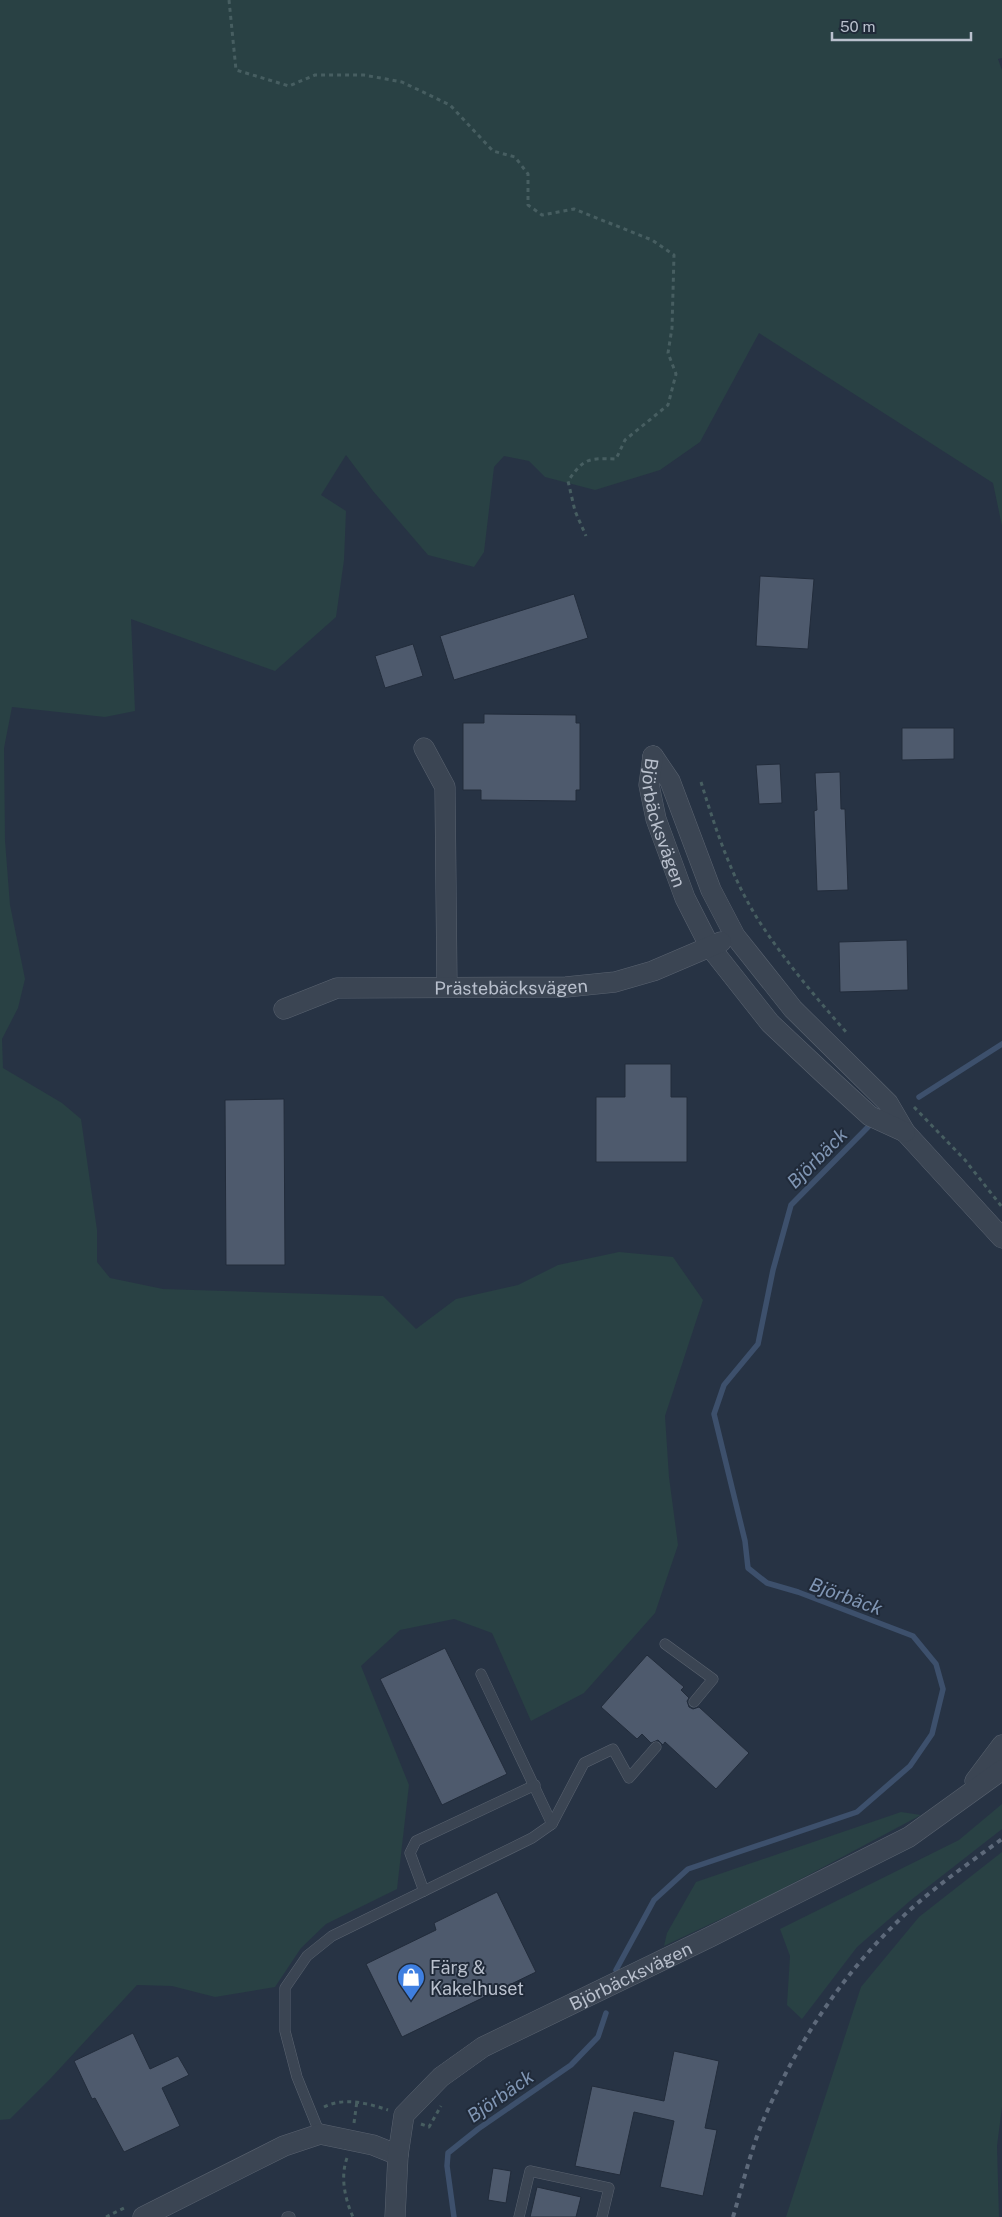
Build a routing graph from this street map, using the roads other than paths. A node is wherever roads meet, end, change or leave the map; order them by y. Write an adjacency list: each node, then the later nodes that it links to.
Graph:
1 (424, 748): 4 (street)
2 (735, 936): 3 (street, Prästebäcksvägen); 3 (street, Björbäcksvägen); 6 (street, Björbäcksvägen)
3 (710, 947): 4 (street, Prästebäcksvägen); 6 (street, Björbäcksvägen)
4 (447, 987): 5 (street, Prästebäcksvägen)
5 (284, 1009)
6 (905, 1132): 7 (street, Björbäcksvägen)
7 (1002, 1238)
8 (665, 1644): 10 (lane)
9 (481, 1674): 14 (lane)
10 (694, 1702)
11 (1002, 1744): 15 (street, Björbäcksvägen)
12 (656, 1747): 16 (lane)
13 (1002, 1770): 15 (street, Björbäcksvägen)
14 (535, 1785): 16 (lane); 17 (lane)
15 (959, 1803): 19 (street, Björbäcksvägen)
16 (552, 1824): 17 (lane)
17 (424, 1891): 18 (lane)
18 (320, 2134): 19 (street); 20 (street)
19 (398, 2155): 21 (street, Björbäcksvägen)
20 (143, 2217)
21 (394, 2217)
22 (519, 2217): 23 (lane)
23 (602, 2217)

